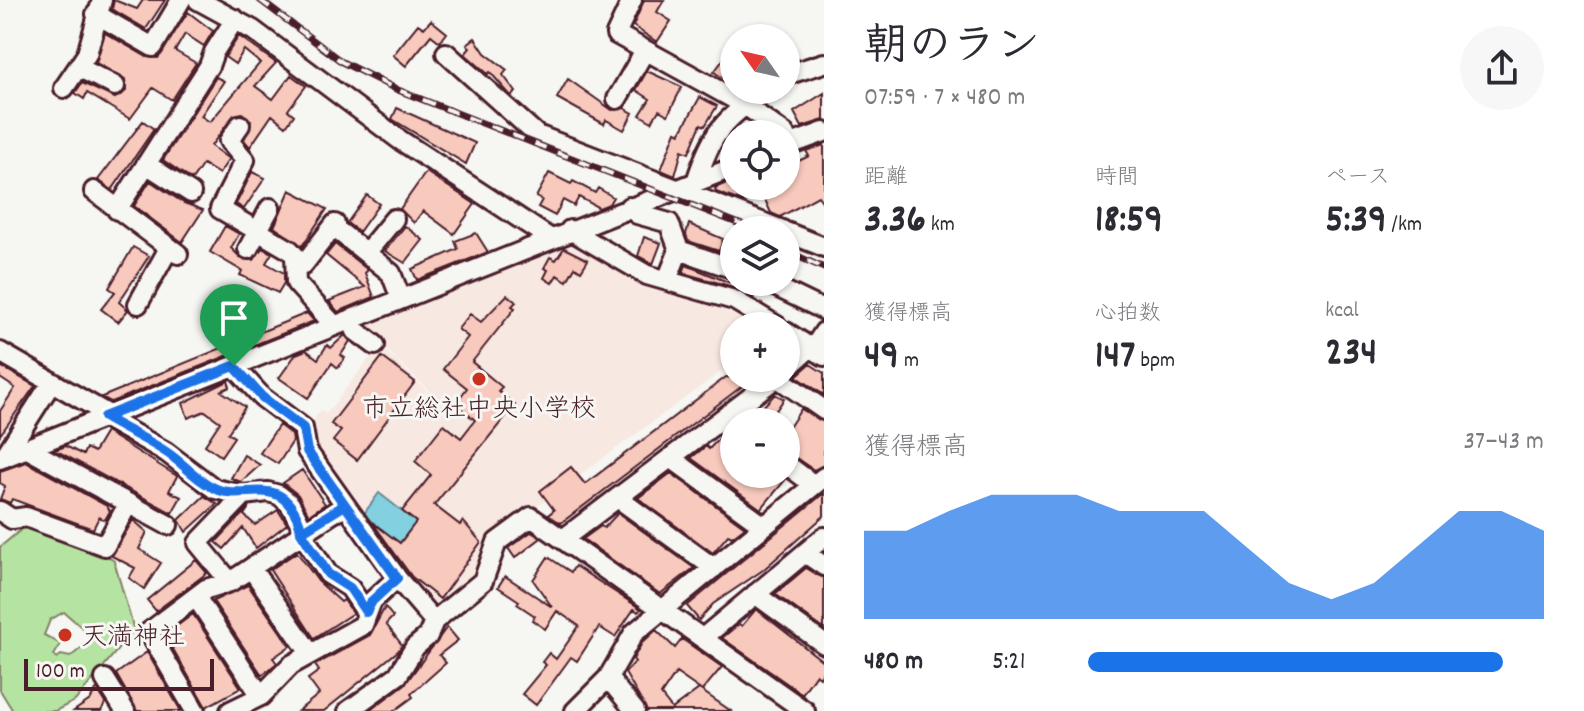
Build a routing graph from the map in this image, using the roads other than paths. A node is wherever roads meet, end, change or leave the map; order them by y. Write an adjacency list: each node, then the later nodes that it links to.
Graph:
1 (181, 0): 4 (street)
2 (198, 0): 5 (street)
3 (632, 0): 6 (street)
4 (99, 7): 9 (street)
5 (235, 19): 19 (street); 30 (street)
6 (644, 52): 13 (street); 14 (street)
7 (446, 53): 21 (street)
8 (824, 63): 10 (street)
9 (80, 68): 11 (street); 12 (street)
10 (800, 71)
11 (115, 86)
12 (64, 88)
13 (617, 99)
14 (745, 105): 15 (street); 21 (street)
15 (763, 120)
16 (240, 125): 29 (street)
17 (824, 132): 18 (street)
18 (800, 137)
19 (146, 164): 23 (street); 26 (street)
20 (720, 173): 21 (street)
21 (687, 186): 24 (street); 27 (street)
22 (94, 191): 26 (street)
23 (191, 193)
24 (629, 207): 30 (street); 34 (street)
25 (270, 208): 29 (street)
26 (117, 210): 41 (street)
27 (752, 216)
28 (394, 219): 35 (street)
29 (258, 231): 33 (street); 37 (street)
30 (562, 234): 38 (street); 40 (street)
31 (800, 237): 32 (street)
32 (824, 247)
33 (248, 249)
34 (679, 250): 36 (street); 38 (street)
35 (366, 253): 37 (street); 40 (street)
36 (720, 264)
37 (297, 266): 44 (street)
38 (667, 280): 43 (street)
39 (795, 296): 42 (street)
40 (401, 299): 44 (street)
41 (138, 304)
42 (824, 310)
43 (754, 312)
44 (342, 322): 46 (street); 49 (street)
45 (824, 332): 47 (street)
46 (375, 345)
47 (812, 351)
48 (0, 352): 50 (street)
49 (234, 366): 55 (street); 65 (street)
50 (52, 382): 55 (street); 59 (street)
51 (762, 392): 53 (street)
52 (798, 392): 54 (street)
53 (744, 408)
54 (824, 410)
55 (107, 416): 57 (street); 62 (street)
56 (720, 428): 58 (street)
57 (26, 448): 59 (street); 64 (street)
58 (671, 458): 63 (street); 68 (street)
59 (2, 459)
60 (800, 471): 61 (street)
61 (819, 481): 68 (street)
62 (244, 495): 69 (street); 77 (street)
63 (619, 499): 71 (street); 75 (street)
64 (128, 504): 66 (street); 67 (street)
65 (345, 505): 69 (street); 76 (street)
66 (0, 511)
67 (168, 525)
68 (764, 526): 75 (street)
69 (301, 532): 74 (street); 80 (street)
70 (824, 537): 72 (street)
71 (563, 539): 81 (street); 82 (street)
72 (805, 553): 73 (street); 78 (street)
73 (824, 566)
74 (251, 568): 77 (street); 85 (street)
75 (714, 568): 81 (street)
76 (397, 578): 80 (street); 82 (street)
77 (230, 582): 79 (street)
78 (755, 594): 83 (street); 84 (street)
79 (196, 597): 88 (street); 90 (street)
80 (366, 612): 85 (street)
81 (666, 613): 83 (street); 86 (street)
82 (434, 621): 92 (street)
83 (703, 638): 95 (street)
84 (824, 644)
85 (310, 653): 88 (street)
86 (608, 678): 93 (street); 94 (street)
87 (105, 679): 89 (street)
88 (261, 696): 91 (street)
89 (125, 711)
90 (195, 711)
91 (230, 711)
92 (348, 711)
93 (575, 711)
94 (635, 711)
95 (805, 711)

